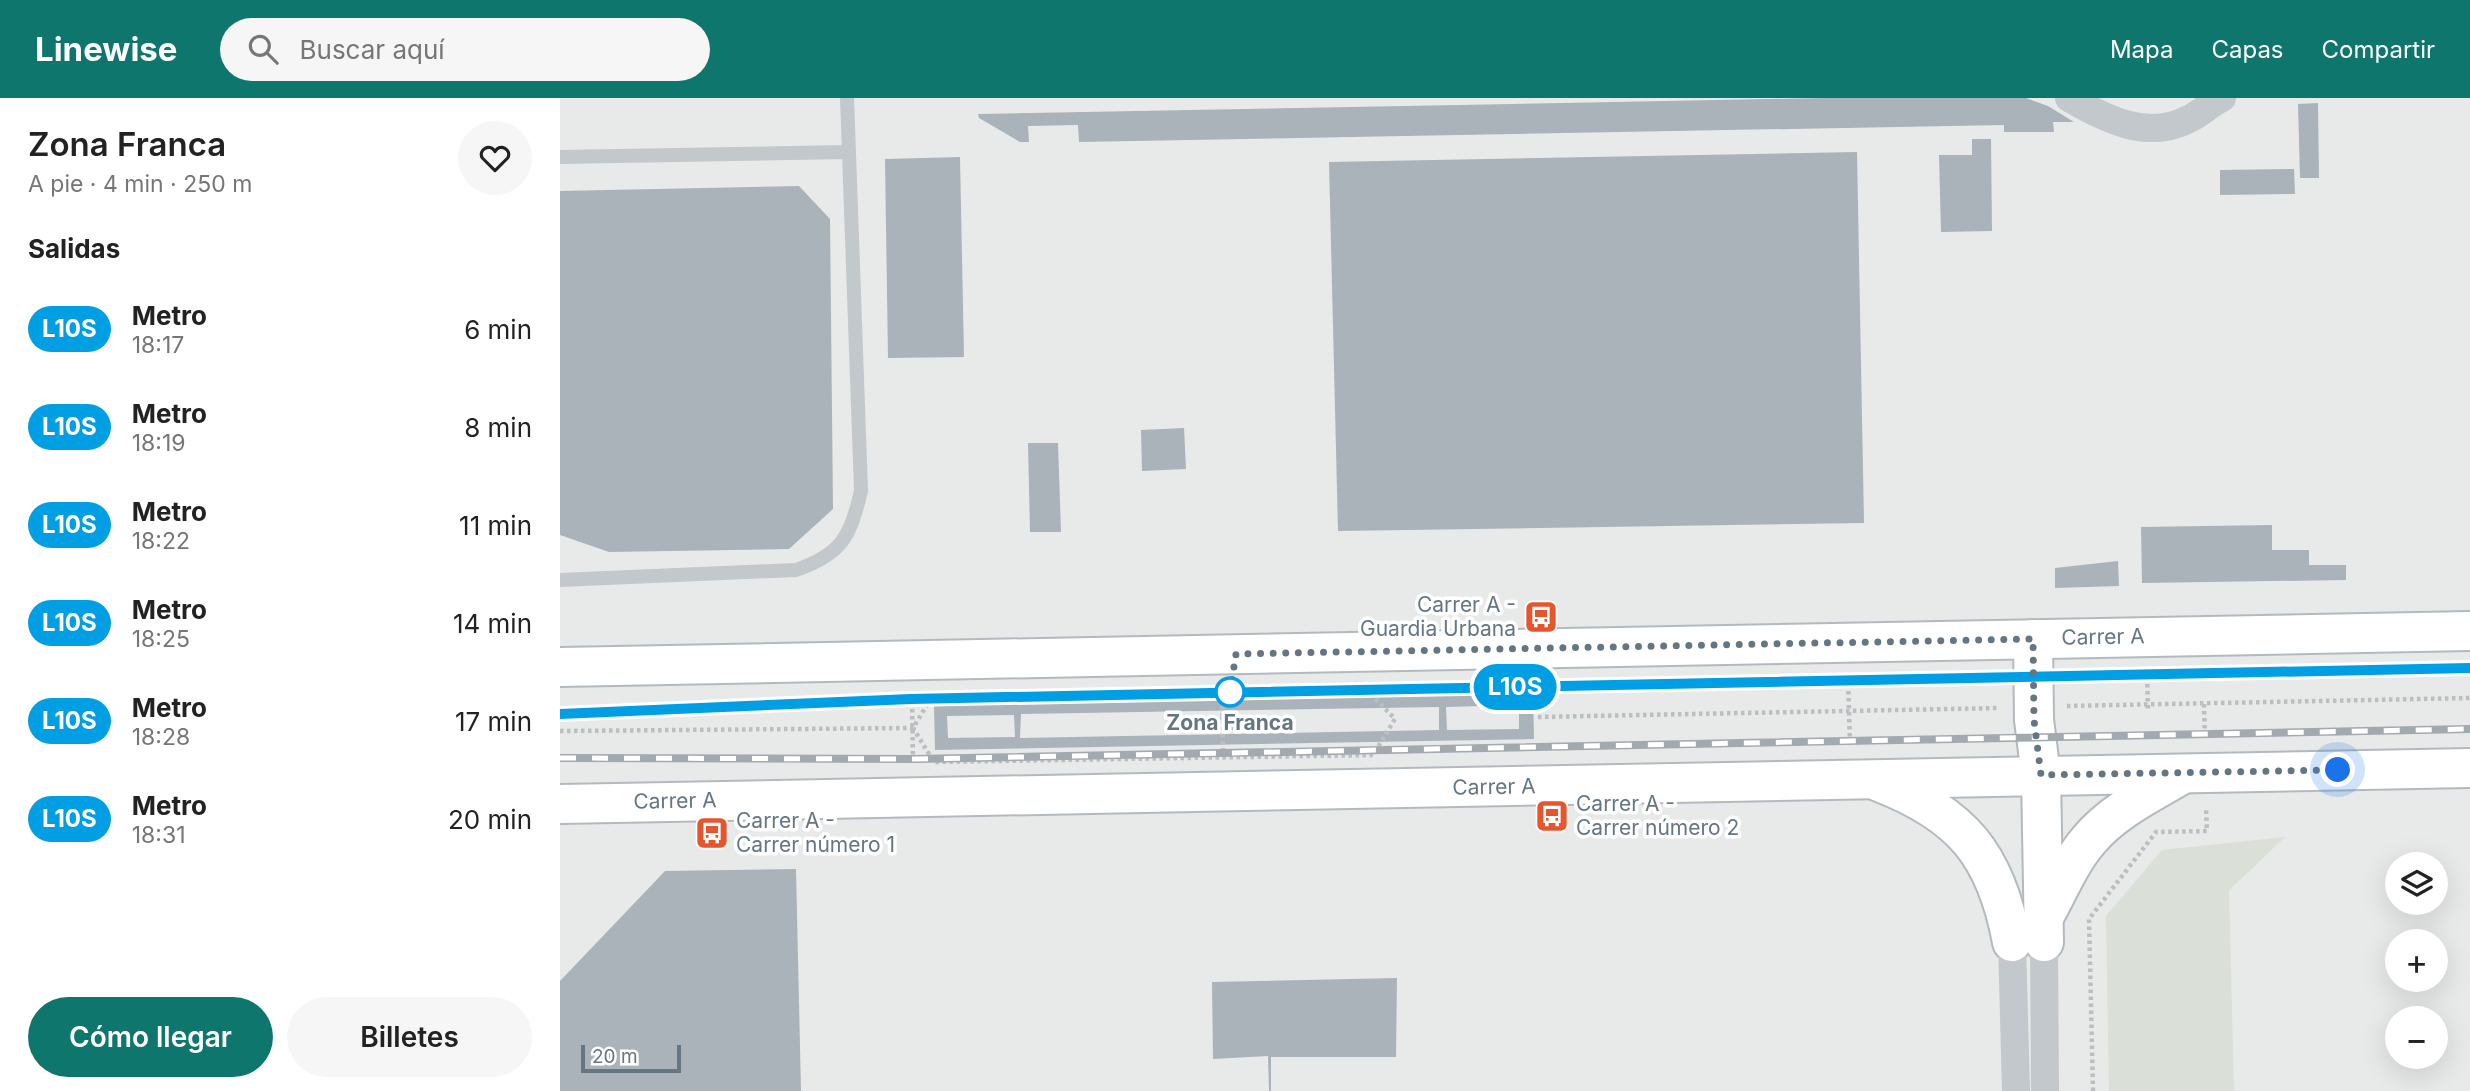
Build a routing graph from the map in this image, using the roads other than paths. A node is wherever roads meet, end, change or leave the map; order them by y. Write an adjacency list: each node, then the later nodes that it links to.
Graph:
1 (847, 98): 4 (lane)
2 (2069, 98): 3 (street)
3 (2218, 100)
4 (848, 152): 5 (lane); 6 (lane)
5 (560, 157)
6 (560, 580)
7 (2470, 631): 8 (main road, Carrer A)
8 (2033, 639): 9 (main road, Carrer A); 13 (main road)
9 (560, 667)
10 (2195, 760): 12 (main road, Carrer A); 13 (main road, Carrer A); 15 (main road)
11 (1859, 766): 13 (main road, Carrer A); 14 (main road, Carrer A); 15 (main road)
12 (2470, 768)
13 (2041, 775): 15 (main road)
14 (560, 804)
15 (2033, 934): 16 (street); 17 (street)
16 (2016, 1091)
17 (2045, 1091)

